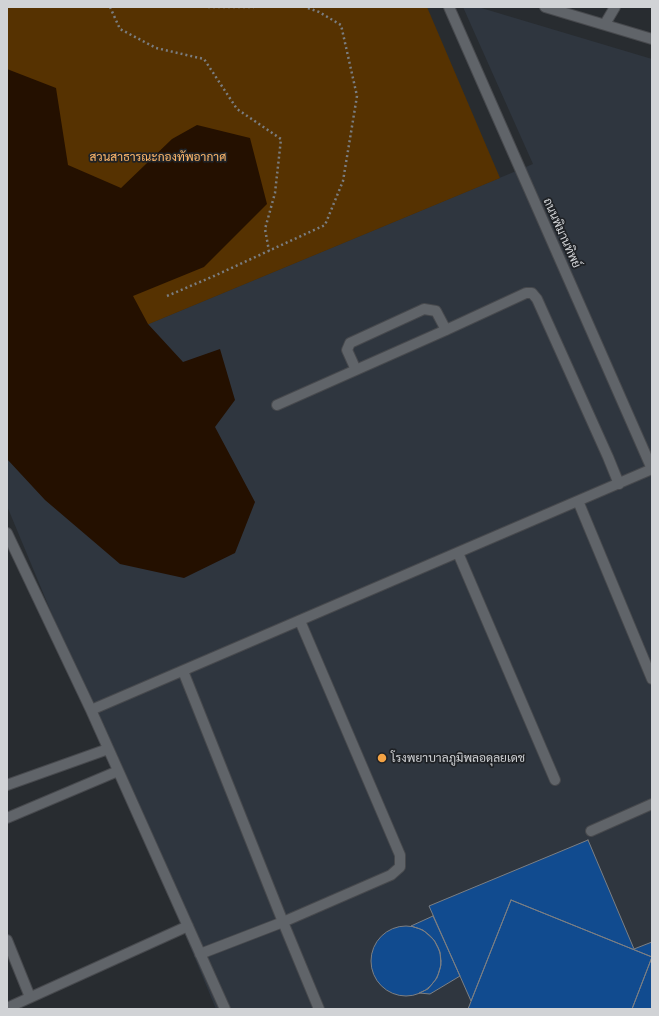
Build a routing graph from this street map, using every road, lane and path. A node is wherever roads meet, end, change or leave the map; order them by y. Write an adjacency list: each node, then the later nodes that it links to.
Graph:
1 (110, 7): 10 (path)
2 (208, 7): 3 (path)
3 (254, 7)
4 (305, 7): 10 (path)
5 (449, 7): 15 (street, ถนนพิมานทิพย์)
6 (545, 7): 8 (street)
7 (615, 7): 8 (street)
8 (605, 24): 9 (street)
9 (652, 39)
10 (268, 250): 11 (path)
11 (167, 296)
12 (446, 330): 13 (street); 13 (street); 16 (street)
13 (356, 370): 14 (street)
14 (277, 405)
15 (652, 469): 16 (street)
16 (618, 484): 17 (street)
17 (578, 501): 19 (street); 22 (street)
18 (7, 533): 23 (street)
19 (458, 552): 20 (street); 26 (street)
20 (300, 621): 21 (street); 31 (street)
21 (183, 671): 23 (street); 31 (street)
22 (652, 680)
23 (90, 710): 24 (street)
24 (108, 749): 25 (street); 27 (street)
25 (118, 771): 29 (street); 32 (street)
26 (555, 780)
27 (7, 785)
28 (652, 804): 30 (street)
29 (7, 818)
30 (591, 831)
31 (283, 922): 34 (street); 38 (street)
32 (188, 926): 34 (street); 35 (street)
33 (7, 940): 35 (street)
34 (200, 954): 37 (street)
35 (30, 997): 36 (street)
36 (7, 1008)
37 (225, 1009)
38 (319, 1009)

